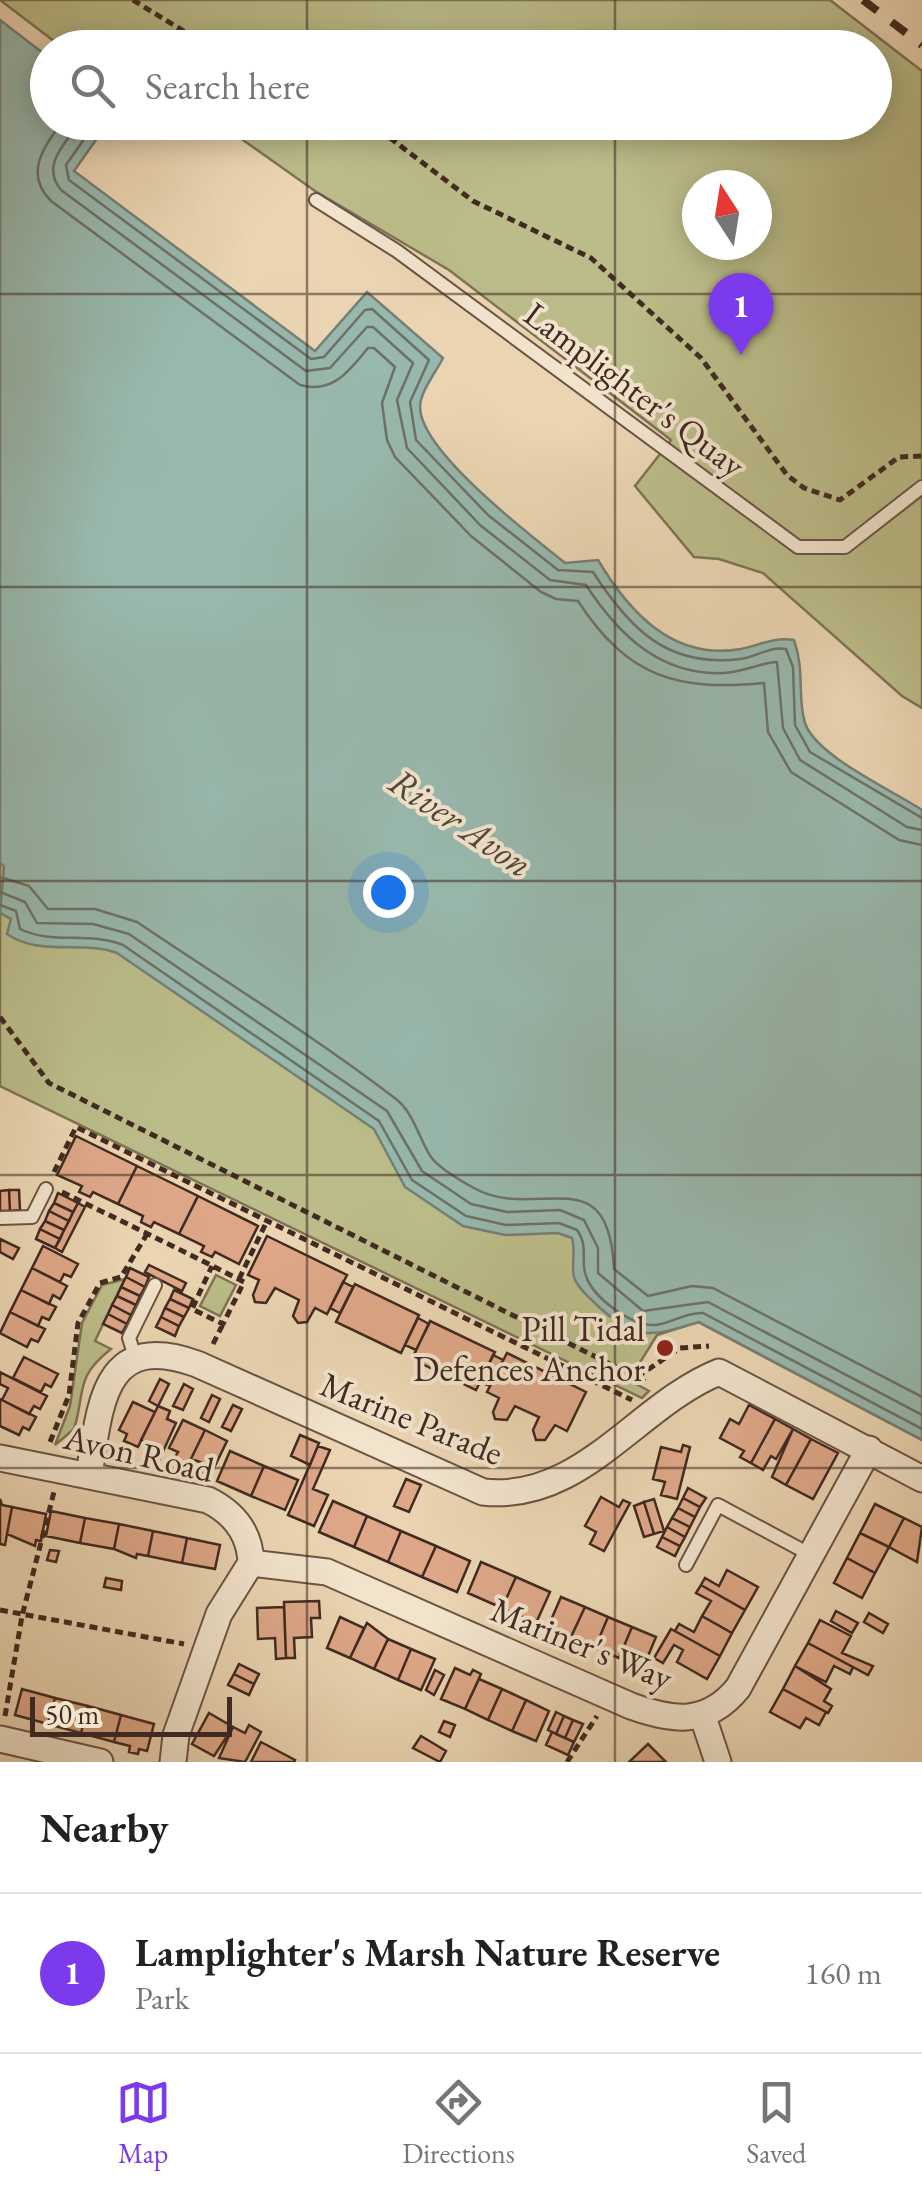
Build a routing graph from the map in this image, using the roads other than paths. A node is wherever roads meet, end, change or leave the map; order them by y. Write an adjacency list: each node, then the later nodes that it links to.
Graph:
1 (316, 200): 2 (lane, Lamplighter's Quay)
2 (922, 487)
3 (46, 1189): 4 (lane)
4 (0, 1218)
5 (155, 1286): 6 (lane)
6 (136, 1360): 7 (street, Marine Parade); 9 (street)
7 (868, 1449): 10 (street, Marine Parade); 11 (street, Mariner's Way)
8 (0, 1458): 9 (street, Avon Road)
9 (89, 1475): 12 (street, Avon Road)
10 (922, 1479)
11 (811, 1554): 13 (lane); 14 (street, Mariner's Way)
12 (251, 1563): 14 (street, Mariner's Way); 17 (street)
13 (686, 1564)
14 (702, 1716): 18 (street)
15 (0, 1739): 16 (street)
16 (100, 1762)
17 (173, 1762)
18 (718, 1762)

